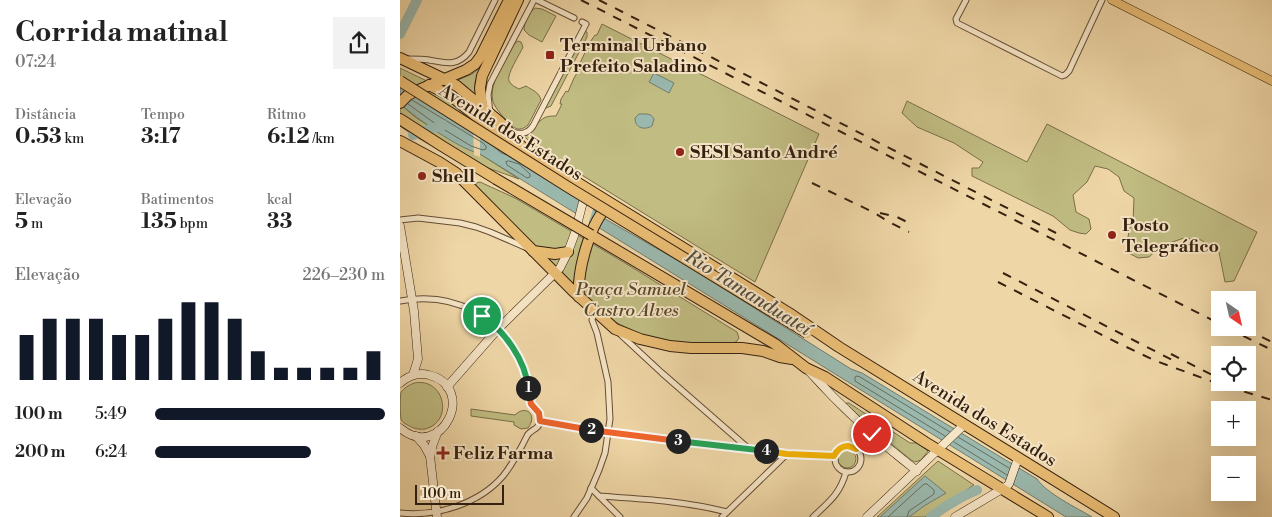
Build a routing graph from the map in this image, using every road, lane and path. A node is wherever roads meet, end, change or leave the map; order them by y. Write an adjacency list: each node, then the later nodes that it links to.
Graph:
1 (495, 0): 12 (street)
2 (508, 0): 11 (highway)
3 (518, 0): 11 (highway)
4 (536, 0): 9 (street); 18 (street)
5 (966, 0): 6 (street)
6 (1102, 0)
7 (1112, 0): 8 (main road)
8 (1121, 2): 14 (main road)
9 (574, 18)
10 (582, 22): 20 (street)
11 (485, 58): 13 (highway); 18 (highway)
12 (401, 59): 13 (highway, Avenida dos Estados)
13 (444, 79): 16 (highway); 18 (highway, Avenida dos Estados)
14 (1272, 81)
15 (400, 82): 38 (highway, Avenida dos Estados, bridge)
16 (429, 85): 17 (highway); 24 (highway)
17 (400, 103)
18 (486, 110): 20 (highway, Avenida dos Estados)
19 (400, 119): 40 (highway, bridge)
20 (509, 132): 24 (highway, Avenida dos Estados)
21 (400, 136): 23 (highway)
22 (400, 141): 23 (highway)
23 (410, 148): 29 (highway)
24 (522, 148): 25 (highway, Avenida dos Estados)
25 (586, 188): 26 (highway, Avenida dos Estados); 30 (main road)
26 (611, 203): 32 (highway); 38 (highway, Avenida dos Estados)
27 (400, 220): 29 (street)
28 (400, 226): 33 (main road)
29 (534, 251): 30 (highway); 31 (highway)
30 (568, 252): 31 (main road)
31 (555, 274): 32 (highway); 36 (main road)
32 (579, 297): 35 (highway)
33 (412, 299): 34 (street); 36 (street); 39 (main road)
34 (400, 301)
35 (596, 312): 37 (highway); 50 (street)
36 (498, 328): 45 (main road); 46 (street)
37 (615, 329): 40 (highway); 54 (street)
38 (839, 346): 47 (highway, Avenida dos Estados)
39 (418, 359): 42 (main road); 43 (main road)
40 (793, 359): 41 (highway)
41 (806, 368): 51 (main road); 53 (highway)
42 (413, 375): 43 (main road); 44 (main road)
43 (430, 375): 45 (main road)
44 (400, 383)
45 (447, 387): 49 (main road)
46 (540, 421): 50 (street); 67 (street)
47 (961, 427): 53 (main road); 59 (highway, Avenida dos Estados)
48 (400, 428): 52 (main road)
49 (438, 432): 52 (main road); 57 (main road)
50 (609, 433): 54 (street); 63 (street)
51 (872, 434): 55 (street); 60 (main road)
52 (416, 436): 57 (main road)
53 (941, 446): 60 (main road); 62 (highway)
54 (749, 449): 56 (street)
55 (856, 449): 58 (street); 61 (street)
56 (787, 454): 58 (street); 65 (street)
57 (430, 456): 67 (main road)
58 (834, 456): 61 (street)
59 (1017, 462): 62 (main road); 75 (highway, Avenida dos Estados)
60 (916, 471): 72 (main road)
61 (846, 472): 71 (street)
62 (1006, 486): 73 (main road); 74 (highway)
63 (592, 488): 64 (street); 68 (street)
64 (599, 496): 65 (street); 69 (street)
65 (727, 512): 70 (street)
66 (400, 513): 67 (street)
67 (437, 515)
68 (574, 517)
69 (620, 517)
70 (722, 517)
71 (813, 517)
72 (867, 517)
73 (954, 517)
74 (1048, 517)
75 (1114, 517)

